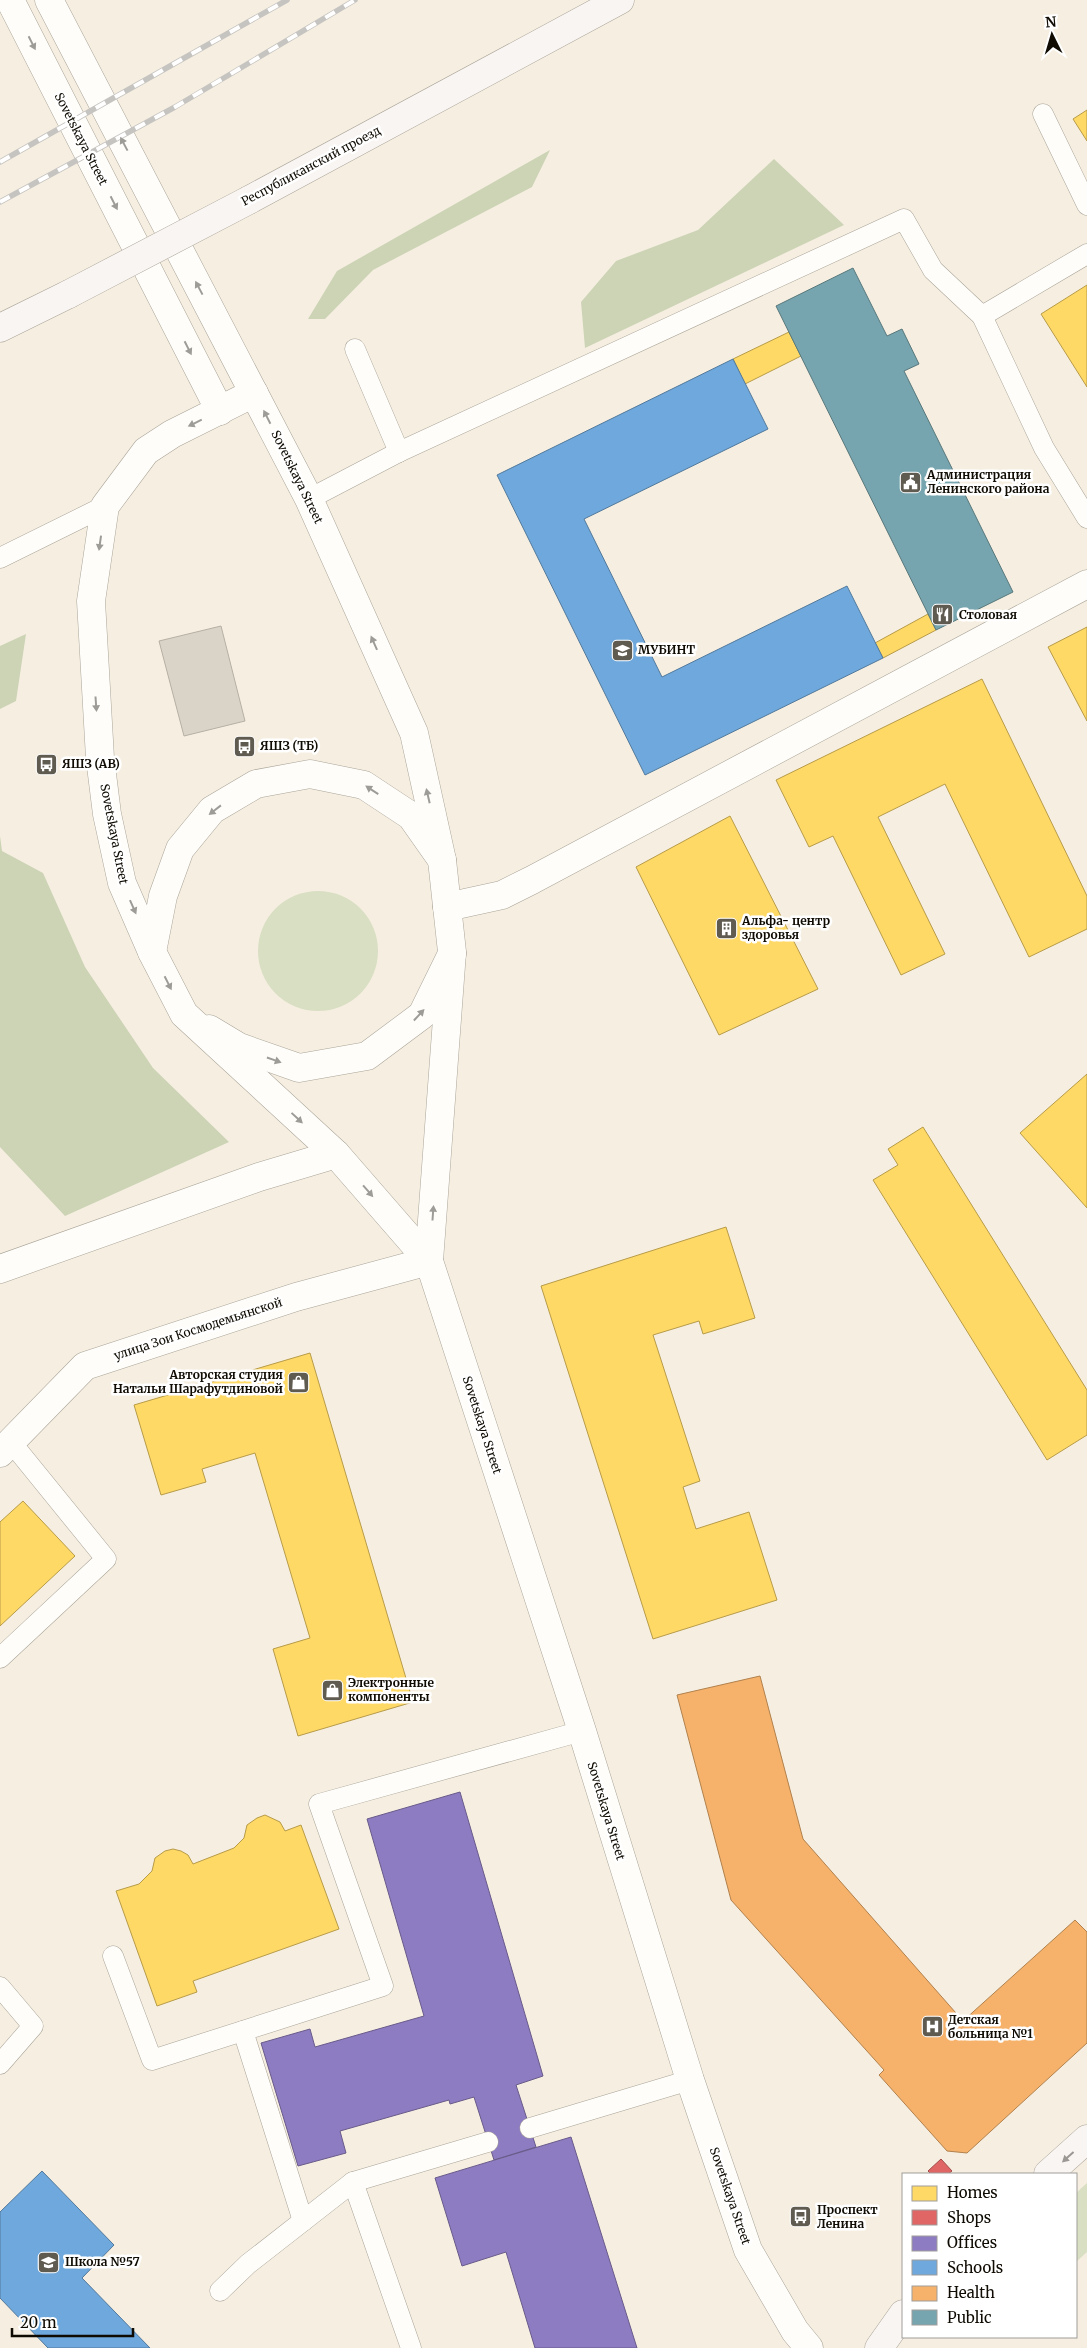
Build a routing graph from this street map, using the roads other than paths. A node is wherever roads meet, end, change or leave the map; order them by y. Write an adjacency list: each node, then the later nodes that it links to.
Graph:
1 (10, 0): 11 (street, Sovetskaya Street, one-way to 11)
2 (48, 0): 10 (street, Sovetskaya Street, one-way to 2)
3 (620, 0): 8 (main road, Республиканский проезд, bridge)
4 (1043, 114): 5 (lane)
5 (1087, 205)
6 (1087, 254): 7 (lane)
7 (982, 316): 12 (lane); 15 (lane)
8 (0, 328)
9 (355, 349): 12 (lane)
10 (254, 393): 11 (street, Sovetskaya Street); 13 (street, Sovetskaya Street, one-way to 10)
11 (220, 411): 14 (street, Sovetskaya Street, one-way to 14)
12 (399, 452): 13 (lane)
13 (309, 499): 18 (street, Sovetskaya Street, one-way to 13)
14 (105, 506): 16 (lane); 20 (street, Sovetskaya Street, one-way to 20)
15 (1087, 518)
16 (0, 558)
17 (1087, 584): 19 (street)
18 (442, 860): 19 (street, Sovetskaya Street); 20 (street, one-way to 20)
19 (447, 907): 21 (street, Sovetskaya Street)
20 (152, 952): 22 (street, Sovetskaya Street, one-way to 22)
21 (452, 952): 22 (street, one-way to 21); 24 (street, Sovetskaya Street, one-way to 21)
22 (184, 1014): 23 (street, Sovetskaya Street, one-way to 23)
23 (336, 1154): 24 (street, Sovetskaya Street, one-way to 24); 25 (street)
24 (429, 1261): 26 (street, улица Зои Космодемьянской); 28 (street, Sovetskaya Street)
25 (0, 1269)
26 (5, 1447): 27 (lane)
27 (0, 1658)
28 (582, 1731): 31 (lane); 33 (street, Sovetskaya Street)
29 (114, 1956): 31 (lane)
30 (0, 1987): 32 (lane)
31 (243, 2030): 39 (lane)
32 (0, 2064)
33 (690, 2080): 34 (lane); 43 (street, Sovetskaya Street)
34 (530, 2128)
35 (1087, 2139): 37 (main road, one-way to 37)
36 (488, 2142): 38 (lane)
37 (1049, 2173)
38 (353, 2182): 39 (lane); 42 (lane)
39 (304, 2222): 40 (lane)
40 (220, 2290)
41 (902, 2315): 44 (main road)
42 (411, 2348)
43 (808, 2348)
44 (879, 2348)

